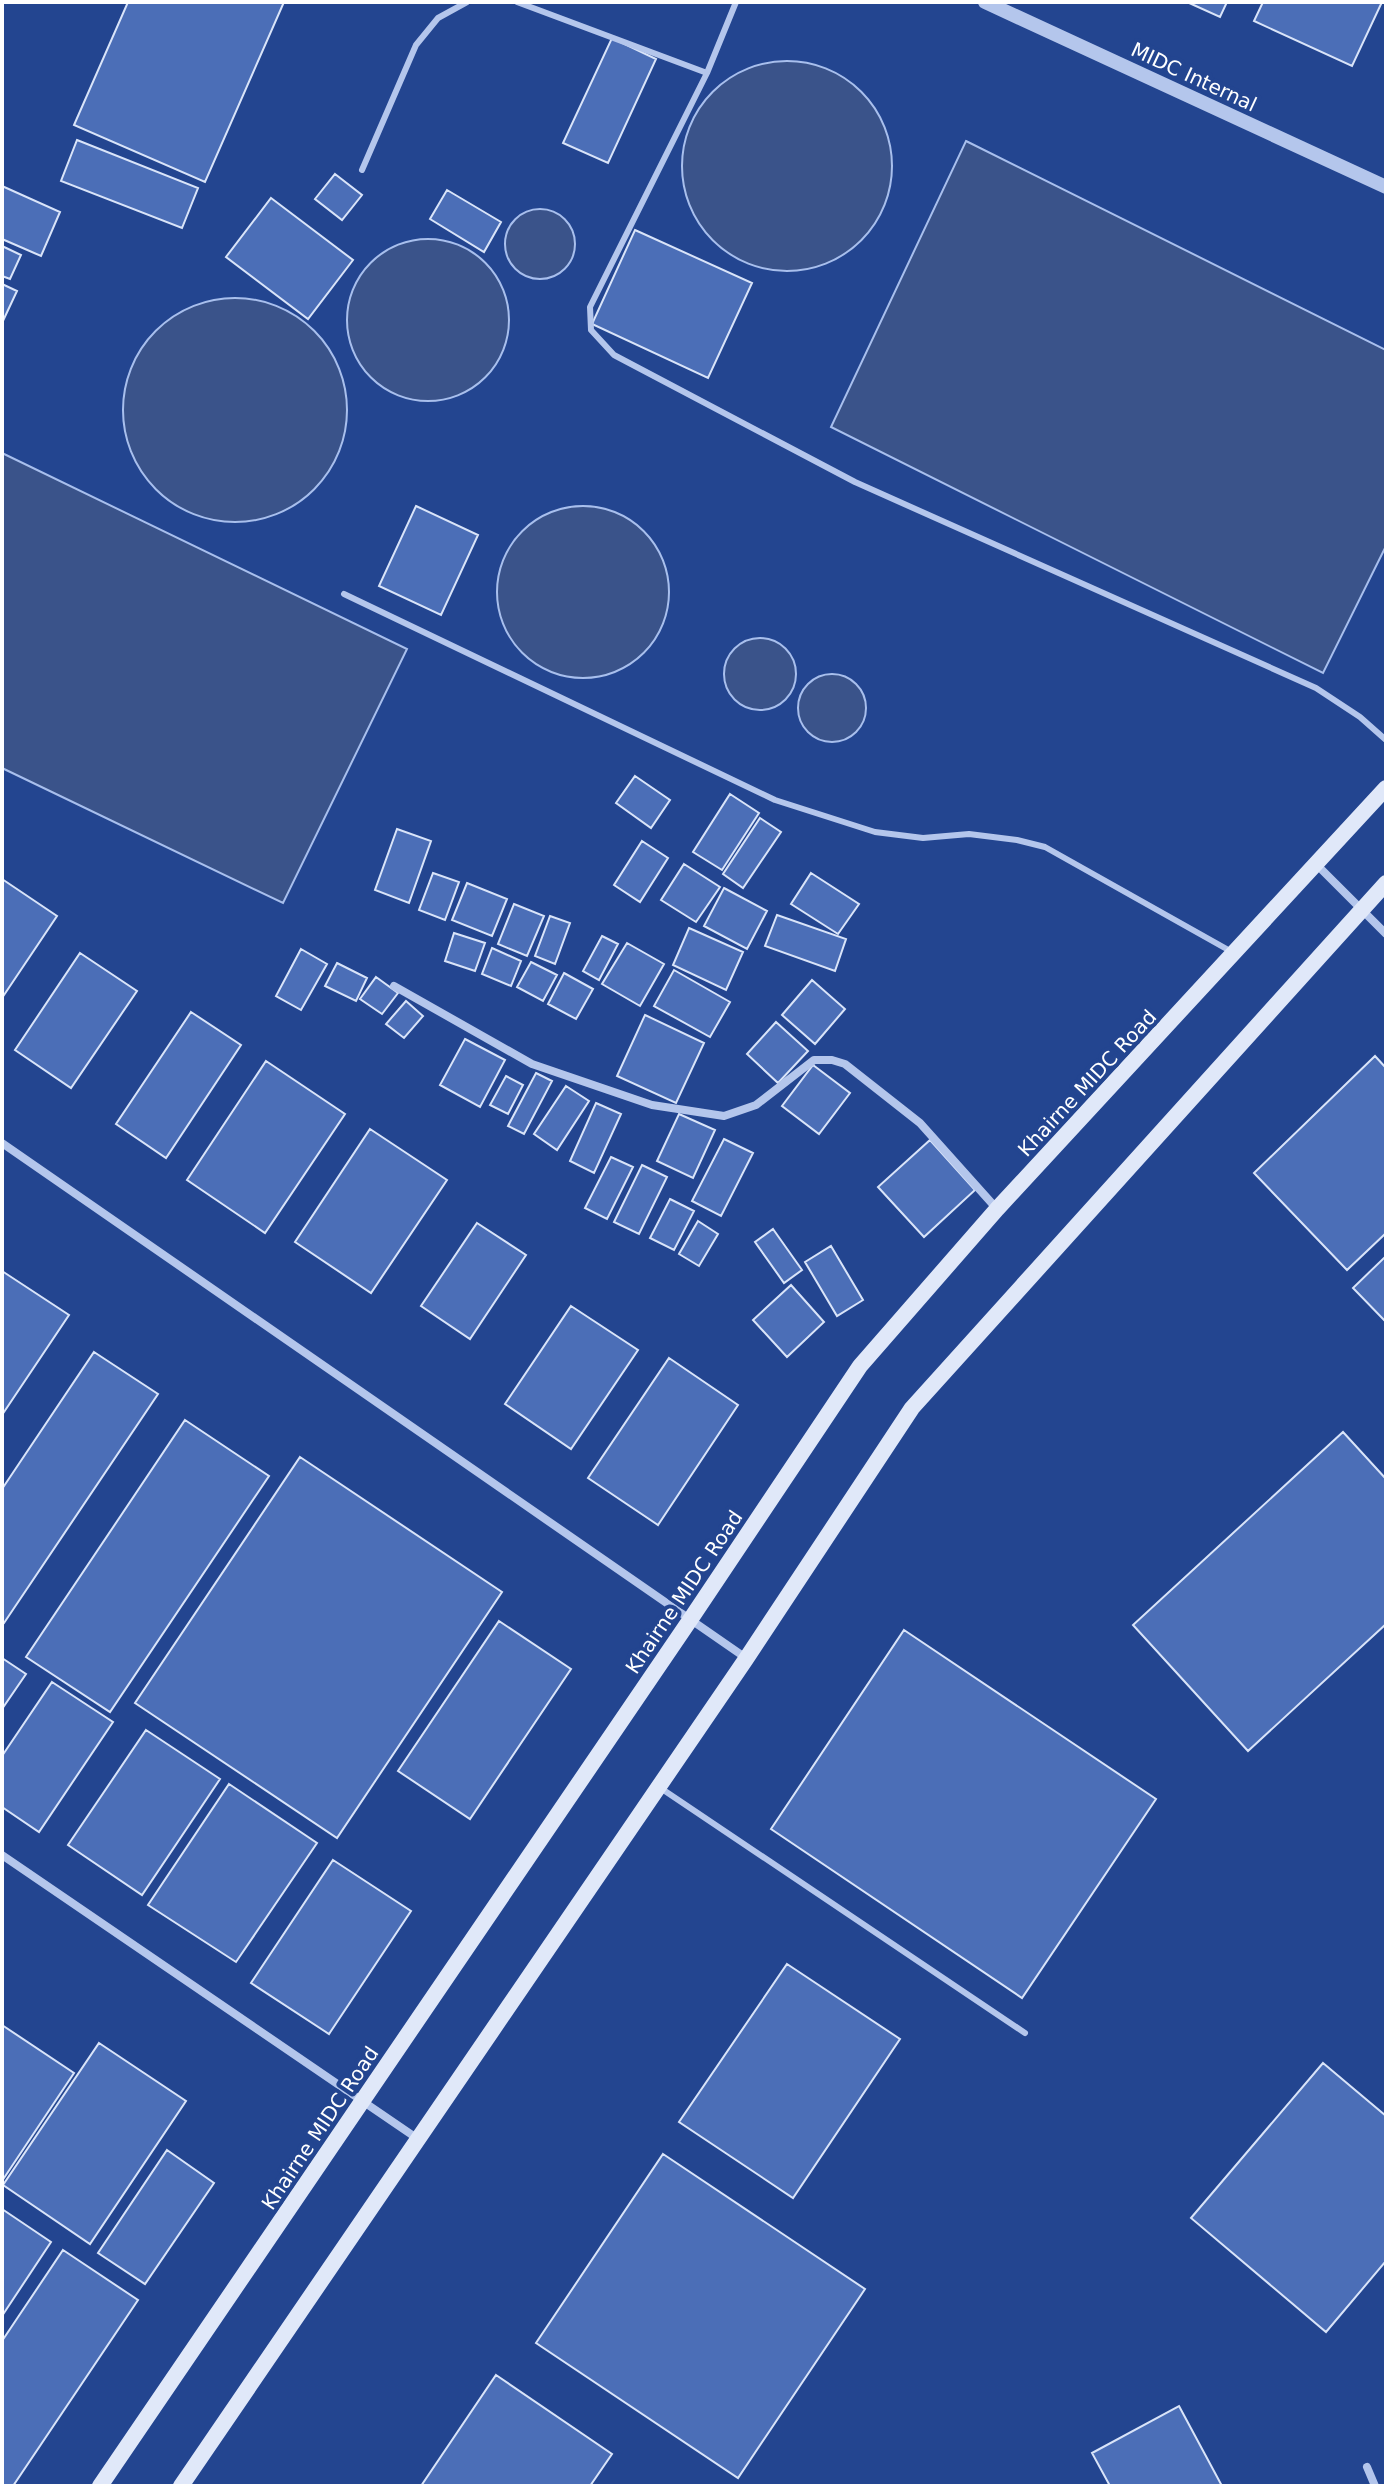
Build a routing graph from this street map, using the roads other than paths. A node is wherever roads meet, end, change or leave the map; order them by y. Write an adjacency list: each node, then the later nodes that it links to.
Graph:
1 (467, 2): 6 (lane)
2 (517, 2): 5 (lane)
3 (736, 2): 5 (lane)
4 (985, 2): 7 (street, MIDC Internal)
5 (707, 73): 9 (lane)
6 (362, 170)
7 (1386, 187)
8 (344, 594): 15 (lane)
9 (1386, 740)
10 (1386, 788): 11 (main road, Khairne MIDC Road)
11 (1316, 864): 13 (street); 15 (main road, Khairne MIDC Road)
12 (1386, 883): 13 (main road)
13 (1362, 909): 14 (street); 20 (main road)
14 (1386, 934)
15 (1235, 953): 18 (main road, Khairne MIDC Road)
16 (394, 986): 18 (street)
17 (2, 1143): 19 (street)
18 (997, 1209): 19 (main road, Khairne MIDC Road)
19 (690, 1620): 20 (street); 24 (main road, Khairne MIDC Road)
20 (746, 1659): 21 (main road)
21 (659, 1787): 23 (lane); 25 (main road)
22 (2, 1855): 24 (street)
23 (1025, 2033)
24 (362, 2100): 25 (street); 27 (main road, Khairne MIDC Road)
25 (419, 2139): 28 (main road)
26 (1367, 2467): 29 (street)
27 (100, 2486)
28 (181, 2486)
29 (1375, 2486)

